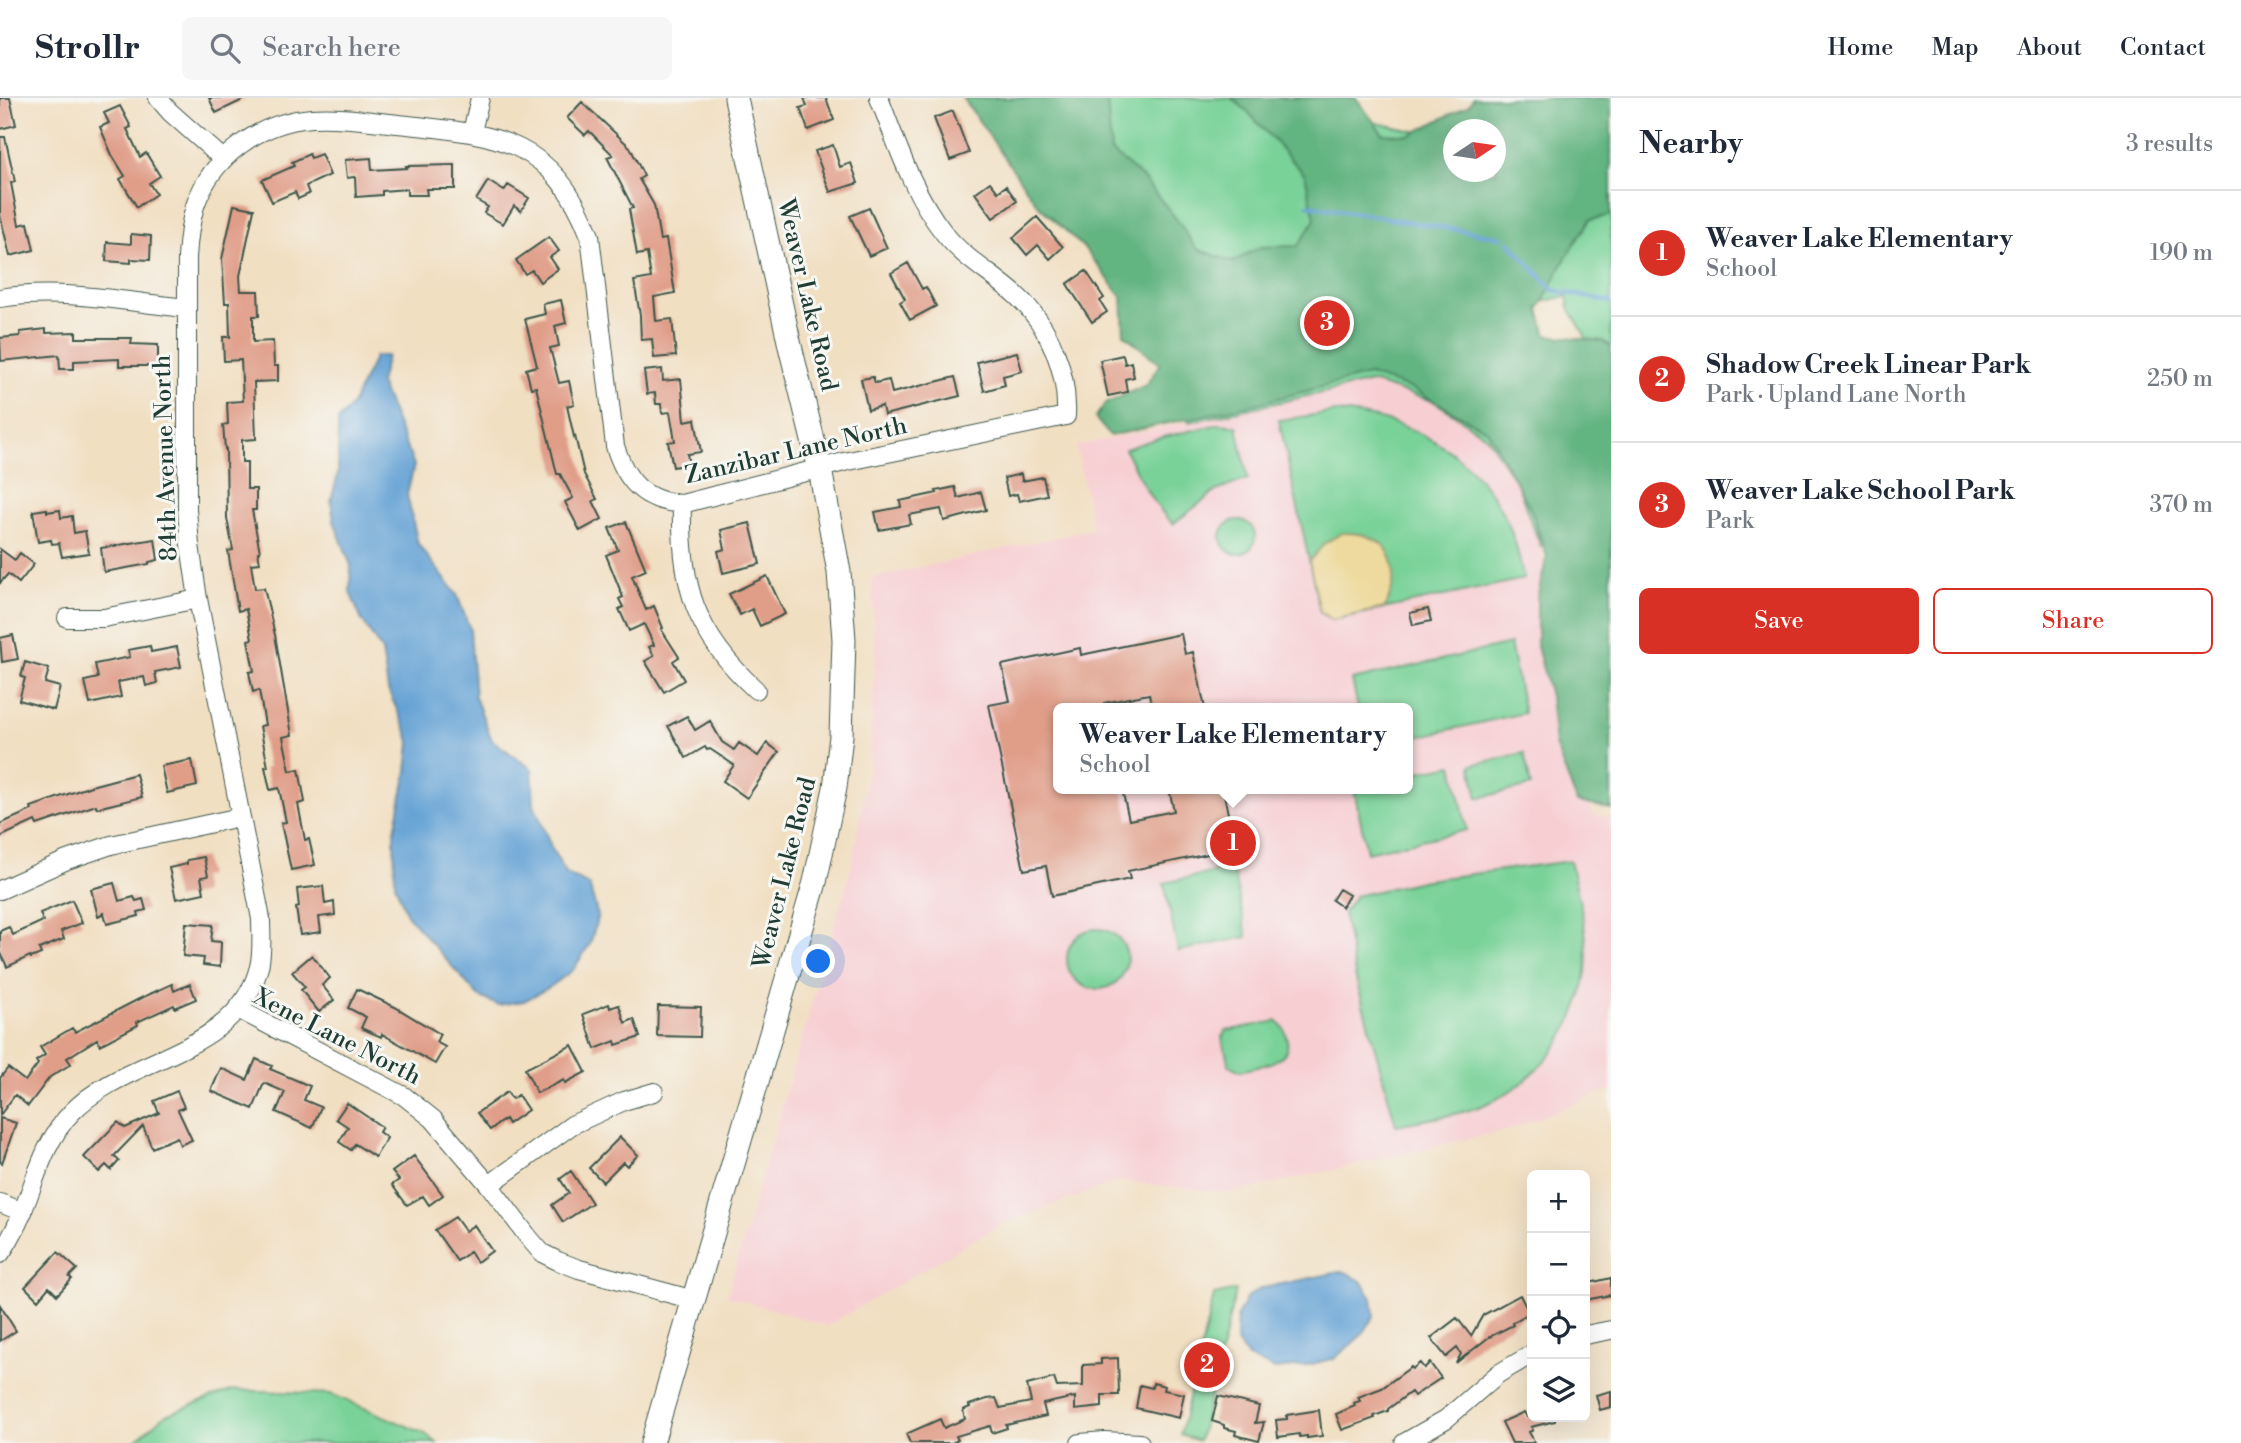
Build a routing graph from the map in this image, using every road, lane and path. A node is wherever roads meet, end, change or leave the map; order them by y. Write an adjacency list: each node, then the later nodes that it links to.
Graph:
1 (158, 98): 6 (street)
2 (480, 98): 5 (street)
3 (736, 98): 9 (main road, Weaver Lake Road)
4 (879, 98): 9 (street, Zanzibar Lane North)
5 (472, 132): 6 (street, Zanzibar Lane North); 10 (street, Zanzibar Lane North)
6 (223, 159): 8 (street, 84th Avenue North)
7 (0, 298): 8 (street)
8 (186, 308): 11 (street, 84th Avenue North)
9 (820, 469): 10 (street, Zanzibar Lane North); 22 (main road, Weaver Lake Road)
10 (682, 504): 13 (street)
11 (198, 599): 12 (street); 14 (street, 84th Avenue North)
12 (67, 618)
13 (756, 690)
14 (240, 817): 15 (street); 16 (street, 84th Avenue North)
15 (0, 890)
16 (238, 1009): 18 (street, Xene Lane North); 20 (street, Xene Lane North)
17 (654, 1092): 18 (street)
18 (489, 1185): 22 (street, Xene Lane North)
19 (0, 1203): 20 (street)
20 (23, 1212): 21 (street, Xene Lane North)
21 (0, 1254)
22 (694, 1300): 26 (main road, Weaver Lake Road)
23 (1611, 1329): 24 (street)
24 (1590, 1334)
25 (1527, 1357): 29 (street)
26 (652, 1443)
27 (1080, 1443): 28 (street)
28 (1140, 1443)
29 (1404, 1443)

